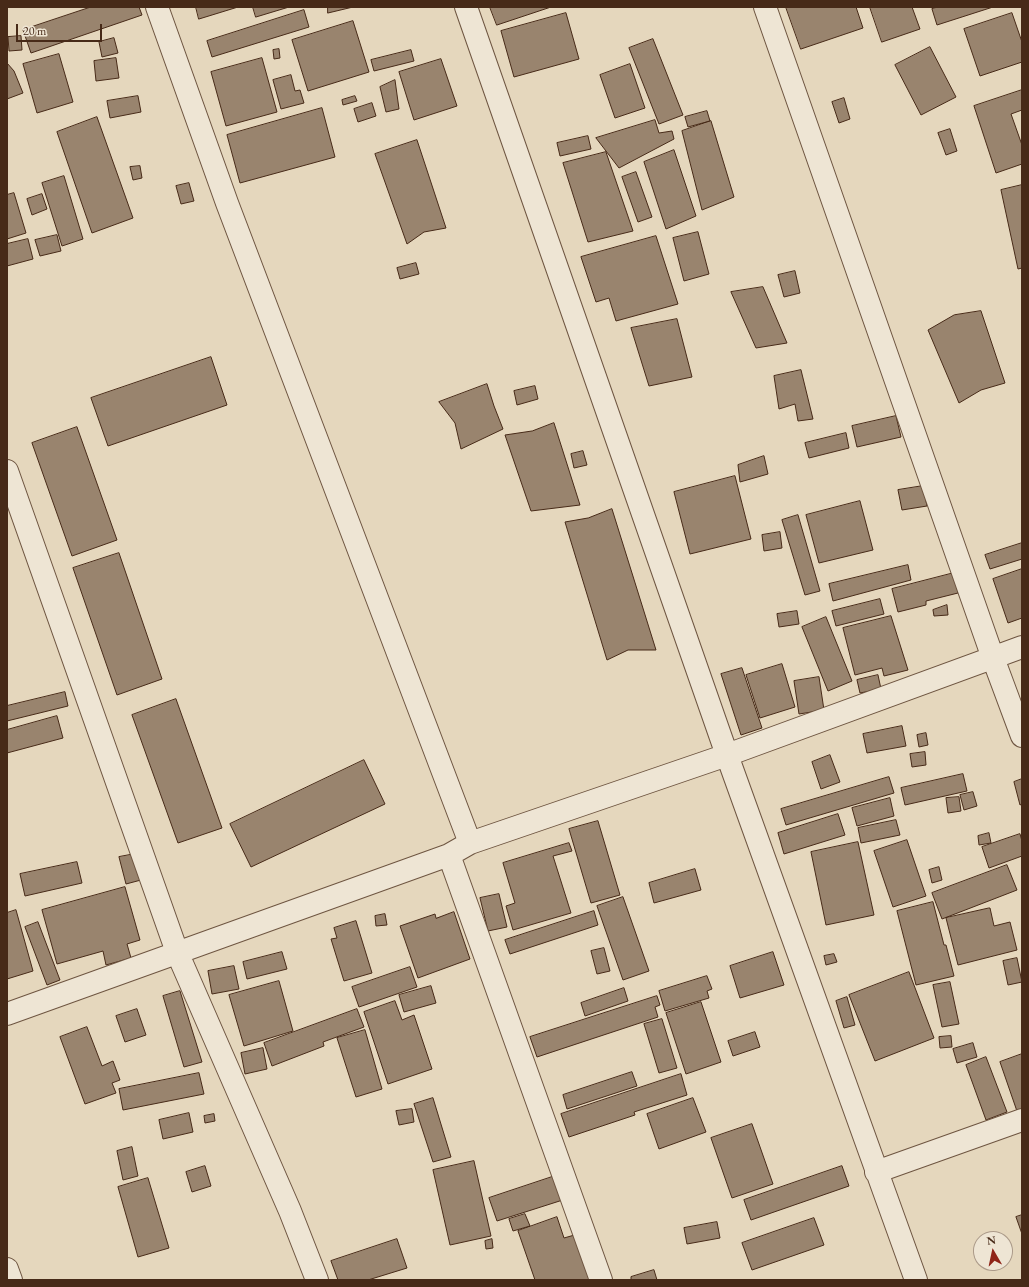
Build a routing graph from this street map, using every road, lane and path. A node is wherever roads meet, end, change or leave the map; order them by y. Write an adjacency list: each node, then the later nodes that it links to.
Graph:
1 (157, 7): 9 (street)
2 (466, 7): 8 (street)
3 (765, 7): 6 (street)
4 (7, 471): 11 (street)
5 (1022, 647): 6 (street)
6 (993, 658): 7 (street); 8 (street)
7 (1022, 736)
8 (727, 755): 9 (street); 14 (street)
9 (470, 843): 10 (street)
10 (449, 855): 11 (street); 18 (street)
11 (177, 952): 12 (street); 17 (street)
12 (7, 1014)
13 (1022, 1120): 14 (street)
14 (876, 1172): 19 (street)
15 (7, 1269): 16 (street)
16 (10, 1280)
17 (317, 1280)
18 (600, 1280)
19 (916, 1280)

